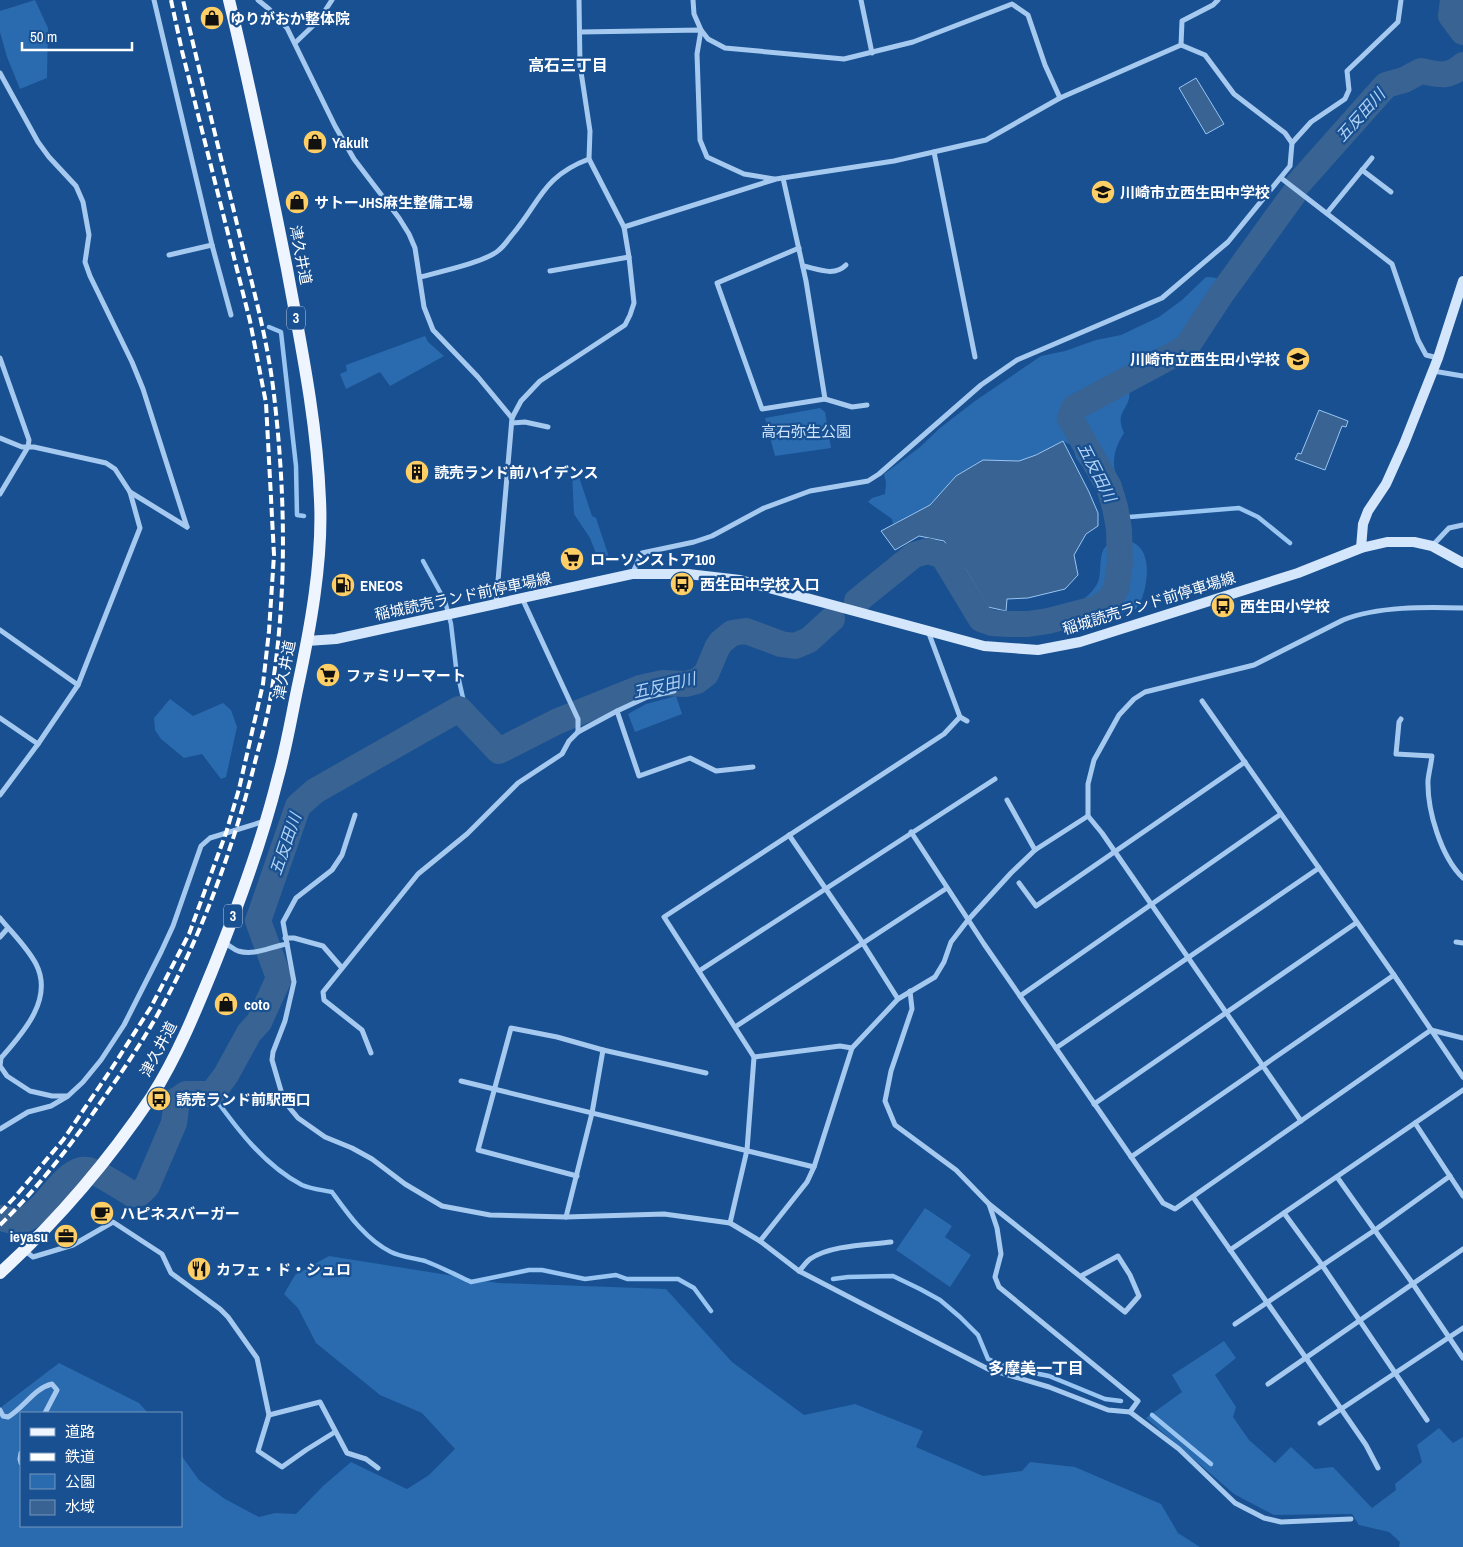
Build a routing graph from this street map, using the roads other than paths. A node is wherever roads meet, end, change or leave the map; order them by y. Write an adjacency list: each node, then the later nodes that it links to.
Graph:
1 (154, 0): 28 (street)
2 (229, 0): 61 (main road, 津久井道 / 3)
3 (258, 0): 12 (street)
4 (332, 0): 12 (street)
5 (579, 0): 11 (street)
6 (693, 0): 10 (street)
7 (861, 0): 14 (street)
8 (1218, 0): 13 (street)
9 (1401, 0): 17 (street)
10 (701, 30): 11 (street); 14 (street); 24 (street)
11 (580, 32): 20 (street)
12 (295, 43): 35 (street)
13 (1181, 44): 16 (street); 17 (street)
14 (872, 53): 16 (street)
15 (0, 74): 49 (street)
16 (1060, 98): 18 (street)
17 (1292, 143): 23 (street)
18 (934, 152): 22 (street); 38 (street)
19 (1372, 158): 21 (street)
20 (589, 159): 27 (street); 35 (street)
21 (1362, 170): 25 (street); 26 (street)
22 (783, 178): 24 (street); 29 (street)
23 (1280, 178): 26 (street); 55 (street)
24 (776, 179): 27 (street)
25 (1391, 192)
26 (1326, 213): 40 (street)
27 (624, 227): 31 (street)
28 (212, 245): 30 (street); 37 (street)
29 (799, 248): 33 (street); 43 (street)
30 (169, 255)
31 (629, 257): 34 (street); 45 (street)
32 (846, 265): 33 (street)
33 (803, 266): 43 (street)
34 (550, 271)
35 (420, 277): 45 (street)
36 (1463, 281): 40 (main road)
37 (230, 315)
38 (975, 357)
39 (0, 358): 48 (street)
40 (1438, 358): 41 (main road)
41 (1433, 371): 42 (street); 53 (main road)
42 (1463, 376)
43 (825, 399): 44 (street)
44 (867, 405)
45 (512, 420): 46 (street); 57 (street)
46 (548, 427)
47 (0, 438): 48 (street)
48 (28, 447): 49 (street); 50 (street)
49 (130, 492): 62 (street)
50 (0, 494)
51 (1463, 525): 52 (street)
52 (1432, 546): 53 (main road, 稲城読売ランド前停車場線); 54 (main road, 稲城読売ランド前停車場線)
53 (1361, 548): 60 (main road, 稲城読売ランド前停車場線)
54 (1463, 563)
55 (632, 574): 56 (main road, 稲城読売ランド前停車場線); 60 (main road, 稲城読売ランド前停車場線)
56 (522, 598): 57 (main road, 稲城読売ランド前停車場線); 70 (street)
57 (496, 604): 61 (main road, 稲城読売ランド前停車場線)
58 (1463, 608): 79 (street)
59 (0, 630): 62 (street)
60 (928, 630): 66 (street)
61 (307, 641): 80 (main road, 津久井道 / 3)
62 (78, 685): 71 (street)
63 (674, 692): 65 (street)
64 (1202, 701): 72 (street)
65 (617, 711): 70 (street); 73 (street)
66 (960, 717): 69 (street); 82 (street)
67 (0, 718): 71 (street)
68 (1401, 719): 86 (street)
69 (967, 721)
70 (578, 732): 102 (street)
71 (38, 744): 75 (street)
72 (1245, 762): 77 (street); 84 (street)
73 (753, 767)
74 (995, 779): 81 (street)
75 (0, 795)
76 (1007, 800): 83 (street)
77 (1281, 814): 85 (street); 90 (street)
78 (355, 815): 96 (street)
79 (1088, 816): 83 (street); 84 (street)
80 (266, 820): 99 (main road, 津久井道 / 3); 124 (street)
81 (912, 832): 88 (street); 89 (street)
82 (789, 835): 88 (street); 103 (street)
83 (1035, 850): 92 (street)
84 (1114, 853): 87 (street); 90 (street)
85 (1319, 868): 93 (street); 101 (street)
86 (1463, 878)
87 (1019, 884)
88 (826, 888): 97 (street); 103 (street)
89 (947, 888): 92 (street); 97 (street)
90 (1151, 905): 101 (street); 106 (street)
91 (0, 918): 94 (street)
92 (968, 920): 105 (street); 106 (street)
93 (1356, 923): 104 (street); 108 (street)
94 (8, 928): 95 (street); 117 (street)
95 (0, 937)
96 (286, 941): 99 (street); 102 (street); 140 (street)
97 (862, 942): 107 (street); 109 (street)
98 (1456, 942): 100 (street)
99 (223, 943): 146 (main road, 津久井道 / 3)
100 (1463, 943)
101 (1188, 958): 108 (street); 113 (street)
102 (342, 968): 115 (street)
103 (699, 971): 109 (street)
104 (1394, 976): 110 (street); 118 (street)
105 (910, 991): 107 (street); 138 (street)
106 (1020, 996): 113 (street)
107 (898, 999): 112 (street)
108 (1226, 1013): 118 (street); 125 (street)
109 (735, 1027): 116 (street)
110 (1430, 1030): 111 (street); 120 (street); 127 (street)
111 (1463, 1038)
112 (852, 1048): 116 (street); 132 (street)
113 (1056, 1048): 125 (street)
114 (603, 1050): 119 (street); 122 (street); 126 (street)
115 (371, 1053)
116 (754, 1057): 130 (street)
117 (0, 1058): 124 (street)
118 (1263, 1066): 127 (street); 131 (street)
119 (706, 1073)
120 (1463, 1077)
121 (462, 1081): 122 (street)
122 (495, 1090): 126 (street); 133 (street)
123 (1463, 1090): 128 (street)
124 (68, 1096): 129 (street)
125 (1094, 1104): 131 (street)
126 (592, 1113): 130 (street); 133 (street)
127 (1301, 1120): 137 (street)
128 (1415, 1122): 134 (street); 135 (street)
129 (0, 1129)
130 (747, 1150): 132 (street); 141 (street)
131 (1131, 1158): 137 (street)
132 (814, 1167): 143 (street)
133 (577, 1176): 140 (street)
134 (1450, 1176): 136 (street); 142 (street)
135 (1337, 1177): 139 (street); 142 (street)
136 (1463, 1196)
137 (1193, 1197): 147 (street)
138 (989, 1204): 151 (street); 165 (street)
139 (1284, 1213): 147 (street); 148 (street)
140 (566, 1217): 141 (street)
141 (730, 1222): 143 (street)
142 (1375, 1230): 148 (street); 152 (street)
143 (760, 1241): 149 (street)
144 (892, 1242): 149 (street)
145 (1463, 1249): 152 (street)
146 (24, 1250): 150 (main road, 津久井道 / 3); 166 (street)
147 (1230, 1250): 153 (street)
148 (1322, 1265): 153 (street); 154 (street)
149 (800, 1270): 165 (street)
150 (0, 1273)
151 (1081, 1276): 151 (street)
152 (1413, 1284): 154 (street); 157 (street)
153 (1268, 1303): 155 (street); 158 (street)
154 (1359, 1321): 158 (street); 160 (street)
155 (1235, 1324)
156 (1463, 1328): 157 (street)
157 (1449, 1338): 159 (street); 160 (street)
158 (1306, 1358): 161 (street); 162 (street)
159 (1463, 1358)
160 (1396, 1373): 162 (street); 167 (street)
161 (1268, 1384)
162 (1341, 1409): 168 (street); 171 (street)
163 (0, 1410): 164 (street)
164 (46, 1412)
165 (1130, 1412): 172 (street)
166 (269, 1415): 169 (street); 169 (street)
167 (1427, 1420)
168 (1320, 1423)
169 (335, 1432): 170 (street)
170 (378, 1468)
171 (1378, 1468)
172 (1351, 1519)

